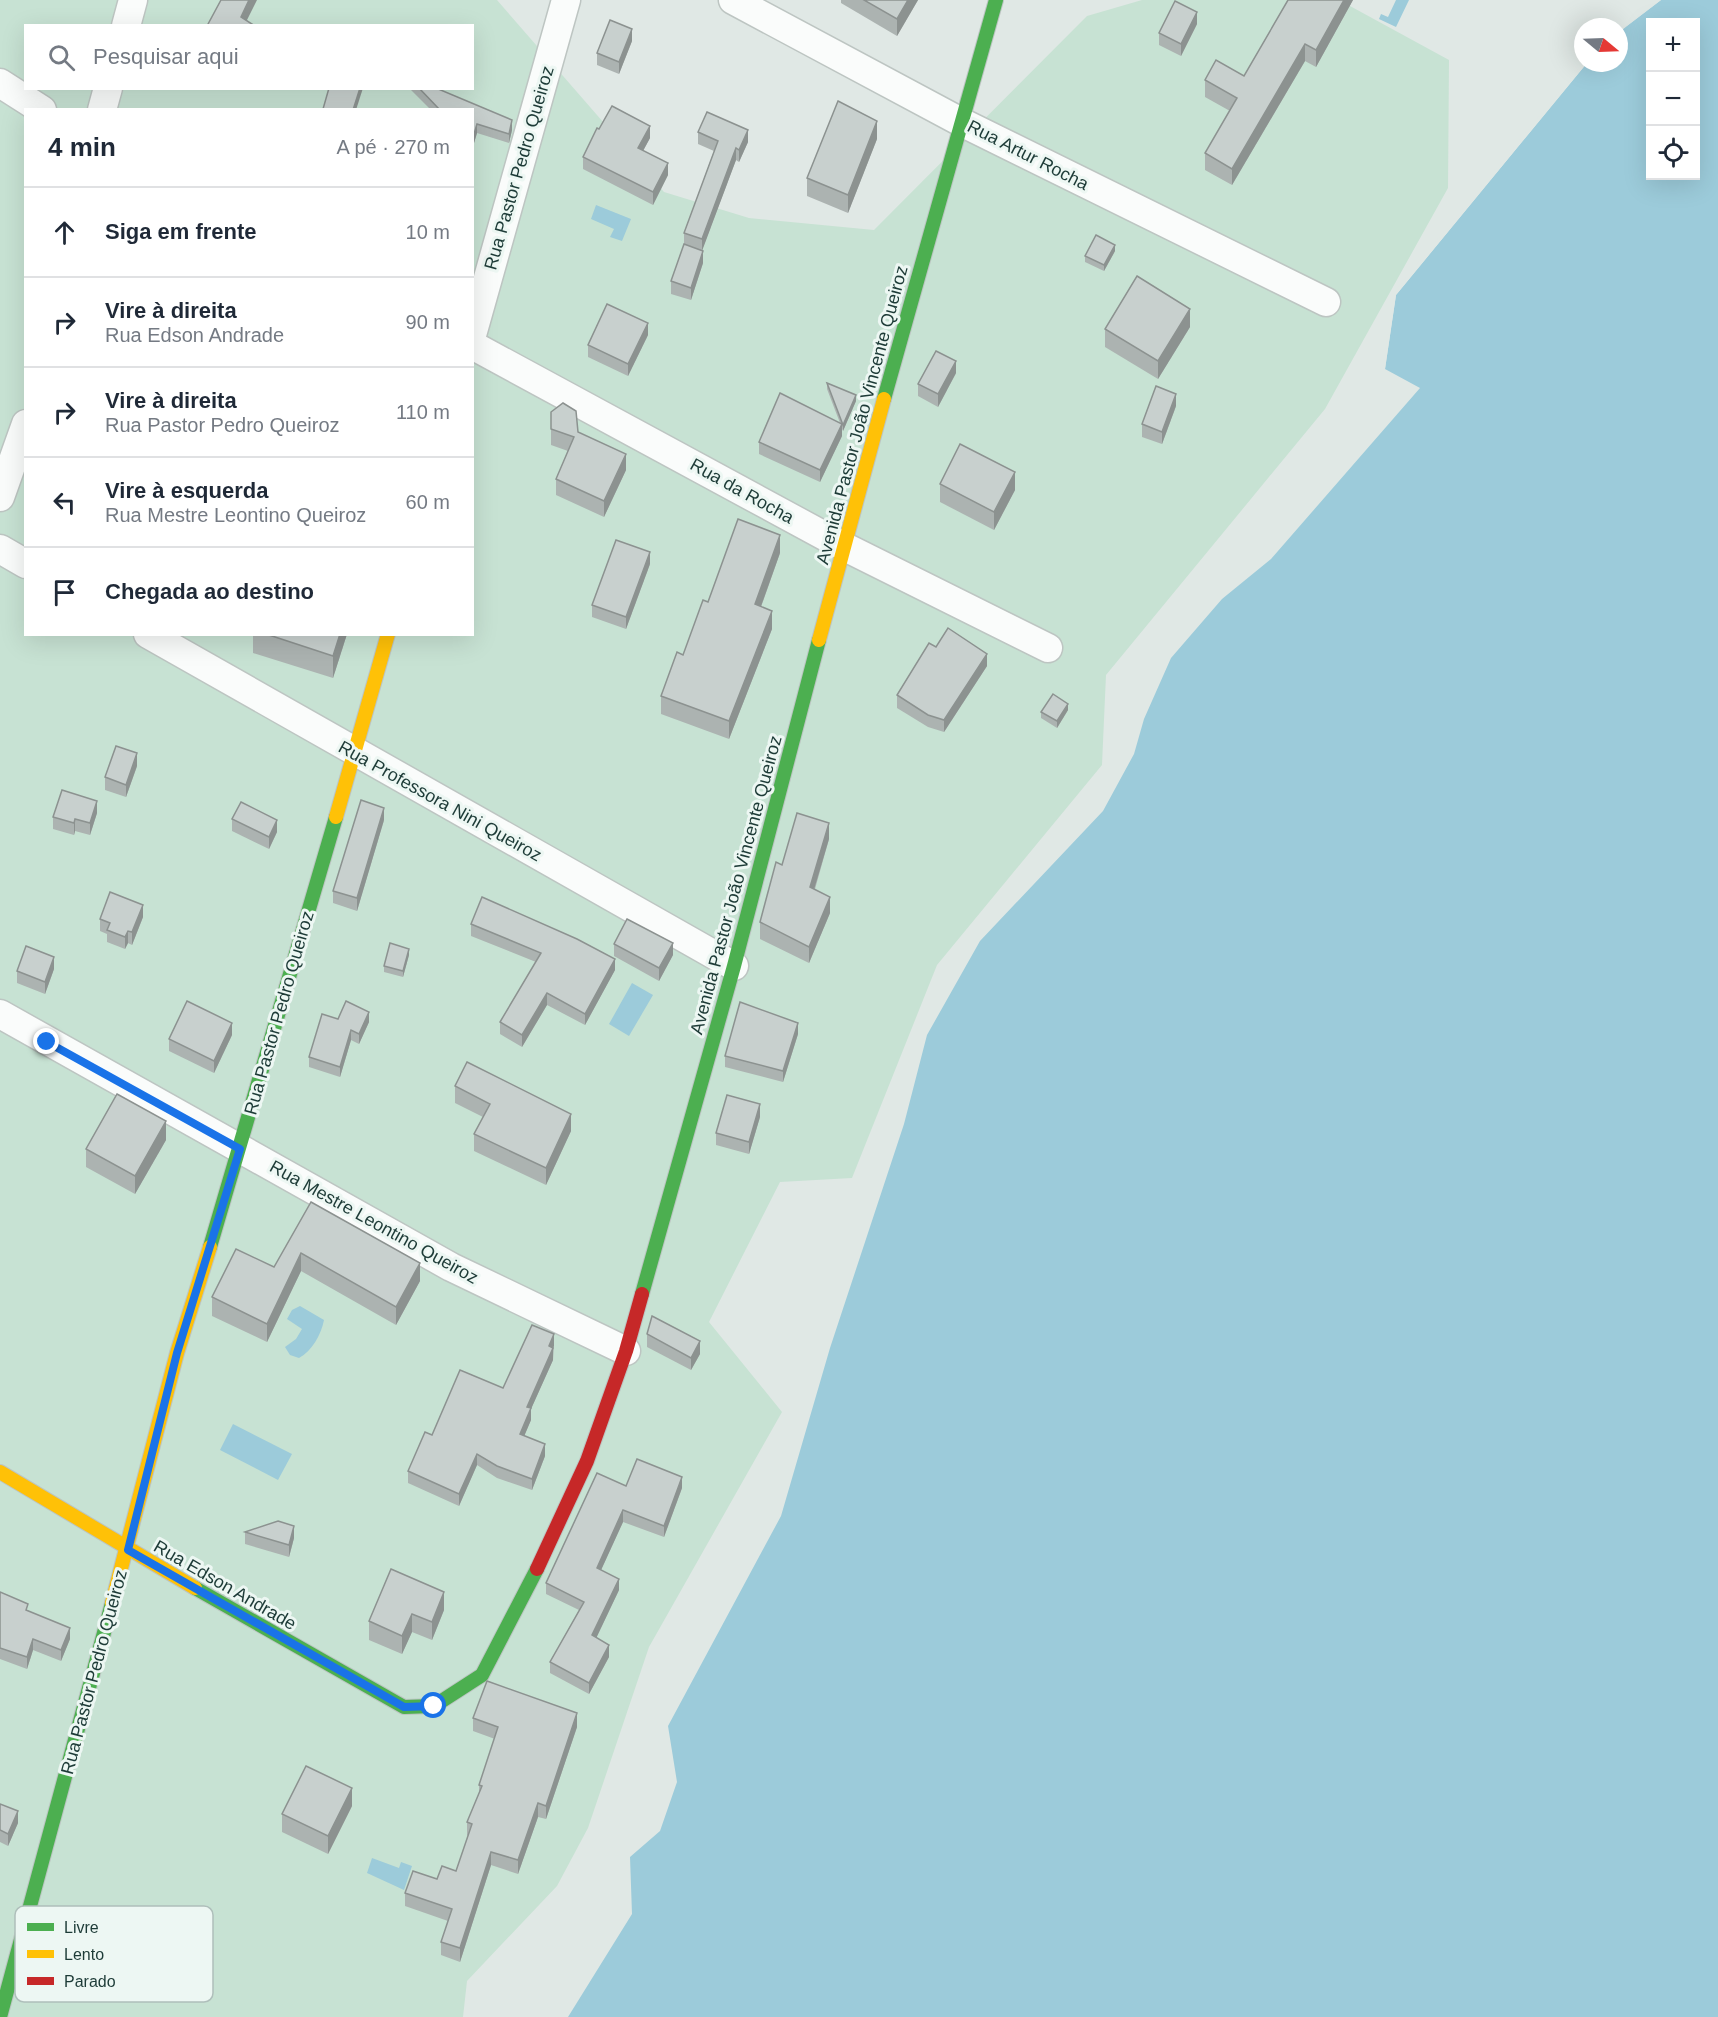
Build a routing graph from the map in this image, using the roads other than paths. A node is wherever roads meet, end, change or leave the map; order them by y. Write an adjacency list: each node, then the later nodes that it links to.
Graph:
1 (133, 0): 5 (street)
2 (566, 0): 12 (street, Rua Pastor Pedro Queiroz)
3 (733, 0): 10 (street, Rua Artur Rocha)
4 (996, 0): 10 (street, Avenida Pastor João Vincente Queiroz)
5 (127, 24)
6 (0, 83): 8 (street)
7 (107, 90): 9 (street)
8 (39, 108)
9 (103, 108)
10 (961, 122): 11 (street, Rua Artur Rocha); 16 (street, Avenida Pastor João Vincente Queiroz)
11 (1326, 302)
12 (474, 328)
13 (474, 346): 16 (street, Rua da Rocha)
14 (24, 430): 15 (street)
15 (0, 497)
16 (843, 546): 21 (street, Rua da Rocha); 23 (street, Avenida Pastor João Vincente Queiroz)
17 (0, 549): 18 (street)
18 (24, 563)
19 (151, 636): 22 (street, Rua Professora Nini Queiroz)
20 (387, 636): 22 (street, Rua Pastor Pedro Queiroz)
21 (1048, 648)
22 (354, 753): 23 (street, Rua Professora Nini Queiroz); 25 (street, Rua Pastor Pedro Queiroz)
23 (734, 966): 26 (street, Avenida Pastor João Vincente Queiroz)
24 (0, 1014): 25 (street, Rua Mestre Leontino Queiroz)
25 (240, 1149): 26 (street, Rua Mestre Leontino Queiroz); 28 (street, Rua Pastor Pedro Queiroz)
26 (626, 1351): 29 (street, Avenida Pastor João Vincente Queiroz)
27 (0, 1472): 28 (street, Rua Edson Andrade)
28 (128, 1550): 29 (street, Rua Edson Andrade); 30 (street, Rua Pastor Pedro Queiroz)
29 (404, 1707)
30 (30, 1906)
31 (15, 1962): 32 (street, Rua Pastor Pedro Queiroz)
32 (0, 2017)

